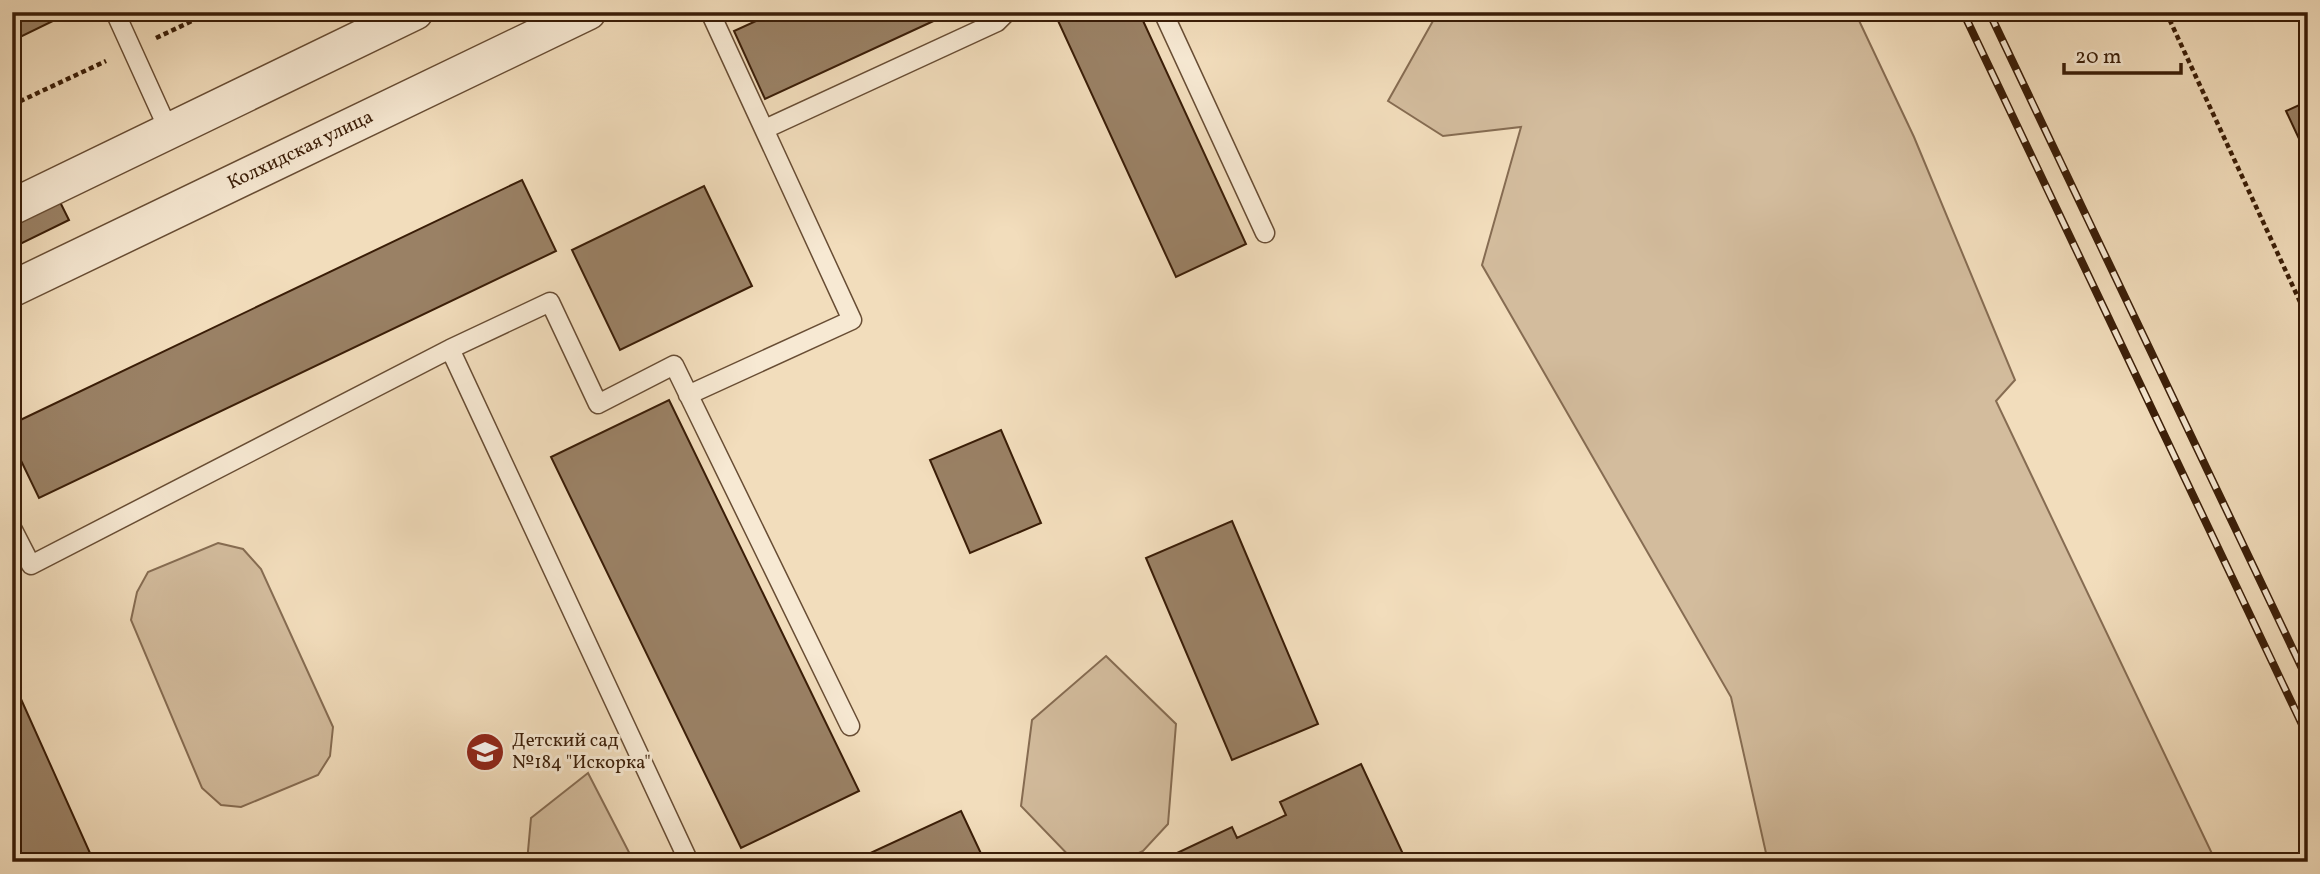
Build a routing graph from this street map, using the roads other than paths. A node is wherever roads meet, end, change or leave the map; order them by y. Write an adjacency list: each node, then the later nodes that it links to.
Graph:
1 (115, 12): 8 (lane)
2 (415, 12): 8 (street)
3 (588, 12): 11 (street, Колхидская улица)
4 (710, 12): 7 (lane)
5 (1007, 12): 7 (lane)
6 (1163, 12): 10 (lane)
7 (765, 129): 13 (lane)
8 (169, 131): 9 (street)
9 (12, 207)
10 (1265, 233)
11 (12, 289)
12 (450, 349): 13 (lane); 14 (lane); 16 (lane)
13 (688, 395): 15 (lane)
14 (12, 528)
15 (850, 726)
16 (689, 862)

